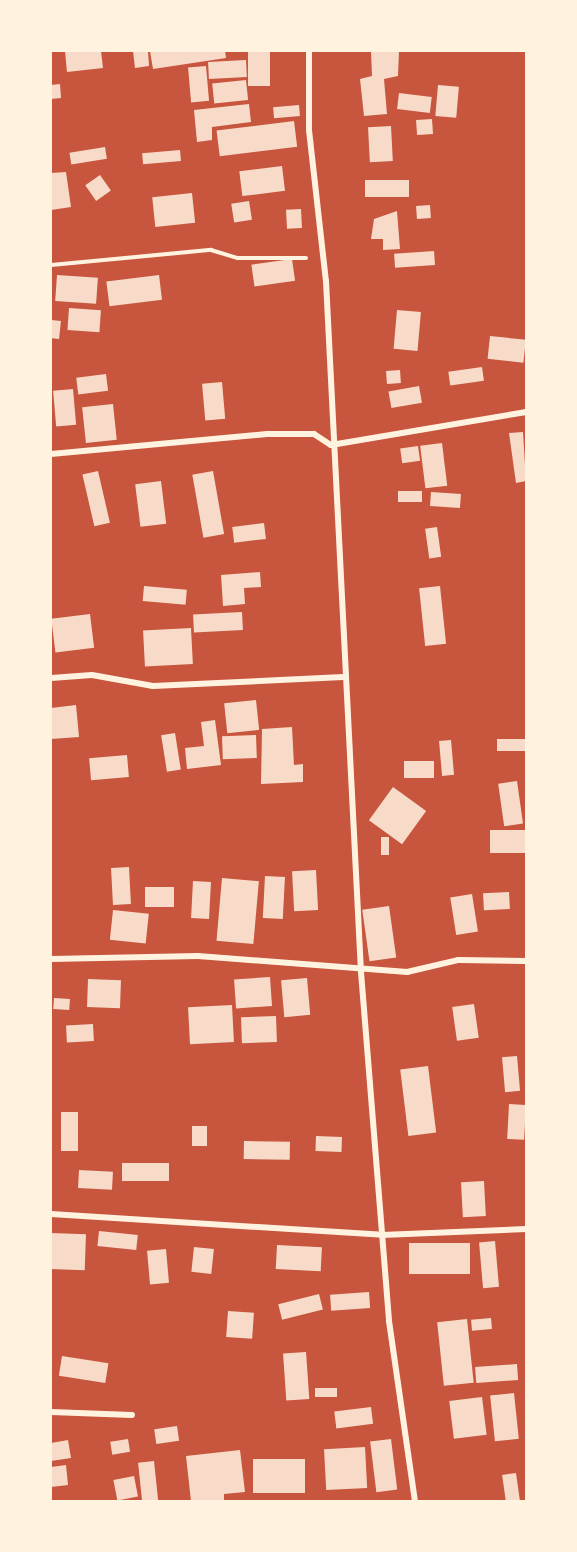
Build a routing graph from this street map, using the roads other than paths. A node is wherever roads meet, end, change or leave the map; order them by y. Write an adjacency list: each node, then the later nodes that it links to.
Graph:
1 (309, 51): 3 (street)
2 (526, 412): 3 (street)
3 (331, 445): 4 (street); 5 (street)
4 (51, 454)
5 (343, 677): 6 (street); 9 (street)
6 (51, 678)
7 (51, 959): 9 (street)
8 (526, 961): 9 (street)
9 (361, 972): 12 (street)
10 (51, 1214): 12 (street)
11 (526, 1229): 12 (street)
12 (382, 1235): 15 (street)
13 (51, 1413): 14 (street)
14 (132, 1415)
15 (415, 1501)

